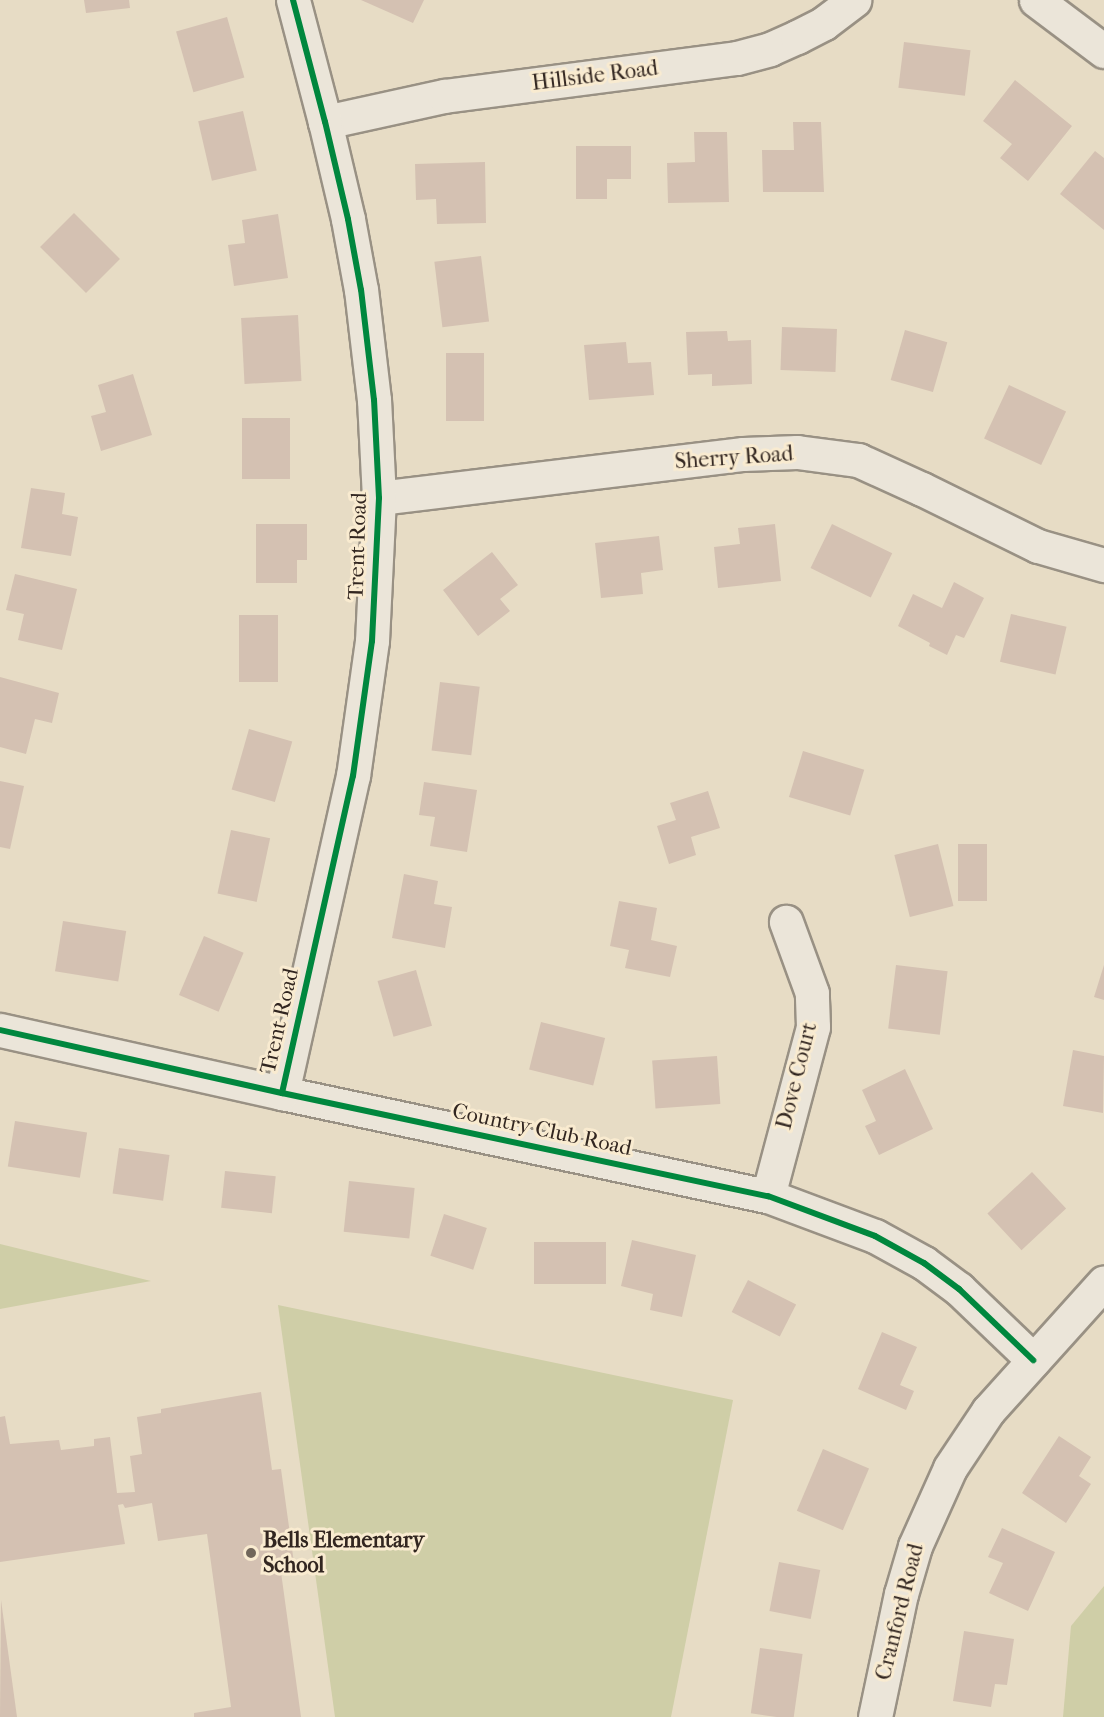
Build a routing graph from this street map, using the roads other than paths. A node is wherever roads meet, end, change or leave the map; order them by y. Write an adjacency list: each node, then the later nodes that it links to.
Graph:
1 (293, 0): 5 (street, Trent Road)
2 (854, 0): 5 (street, Hillside Road)
3 (1036, 0): 4 (street)
4 (1104, 51)
5 (326, 122): 6 (street, Trent Road)
6 (379, 498): 7 (street, Sherry Road); 10 (street, Trent Road)
7 (1104, 565)
8 (786, 922): 11 (street, Dove Court)
9 (0, 1030): 10 (street, Country Club Road)
10 (282, 1093): 11 (street, Country Club Road)
11 (768, 1196): 13 (street, Country Club Road)
12 (1104, 1282): 13 (street, Cranford Road)
13 (1033, 1360): 14 (street, Cranford Road)
14 (875, 1717)

